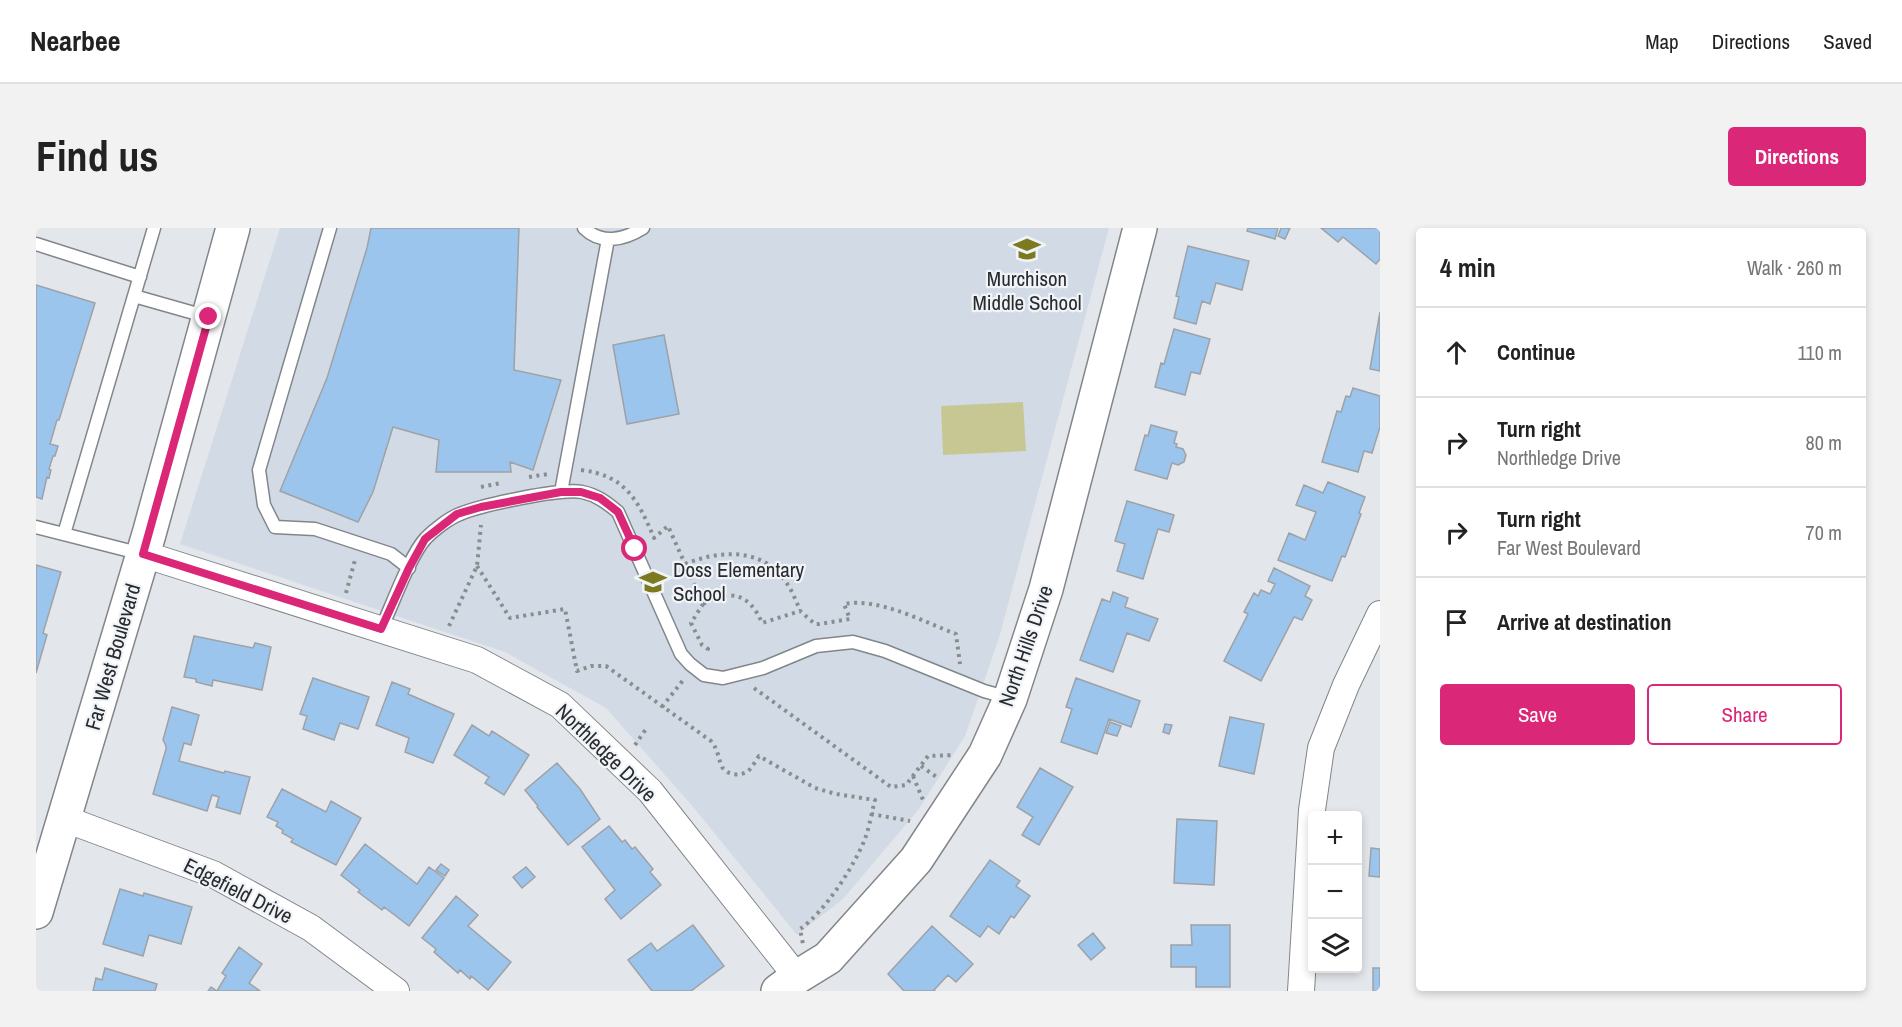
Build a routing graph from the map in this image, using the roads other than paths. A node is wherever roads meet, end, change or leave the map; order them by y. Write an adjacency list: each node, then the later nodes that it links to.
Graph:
1 (154, 228): 9 (lane)
2 (233, 228): 11 (street, Far West Boulevard)
3 (330, 228): 16 (lane)
4 (584, 228): 7 (lane)
5 (643, 228): 7 (lane)
6 (1140, 228): 19 (street, North Hills Drive)
7 (608, 239): 12 (lane)
8 (36, 244): 9 (lane)
9 (140, 277): 10 (lane)
10 (134, 296): 11 (lane); 14 (lane)
11 (209, 317): 15 (street, Far West Boulevard)
12 (561, 492): 16 (lane); 19 (lane)
13 (36, 527): 14 (lane)
14 (64, 534): 15 (lane)
15 (143, 554): 18 (street, Northledge Drive); 20 (street, Far West Boulevard)
16 (409, 568): 18 (lane)
17 (1380, 614): 24 (street)
18 (381, 629): 22 (street, Northledge Drive)
19 (1010, 699): 22 (street, North Hills Drive)
20 (65, 819): 21 (street, Far West Boulevard); 23 (street, Edgefield Drive)
21 (36, 912)
22 (793, 971)
23 (396, 991)
24 (1301, 991)

